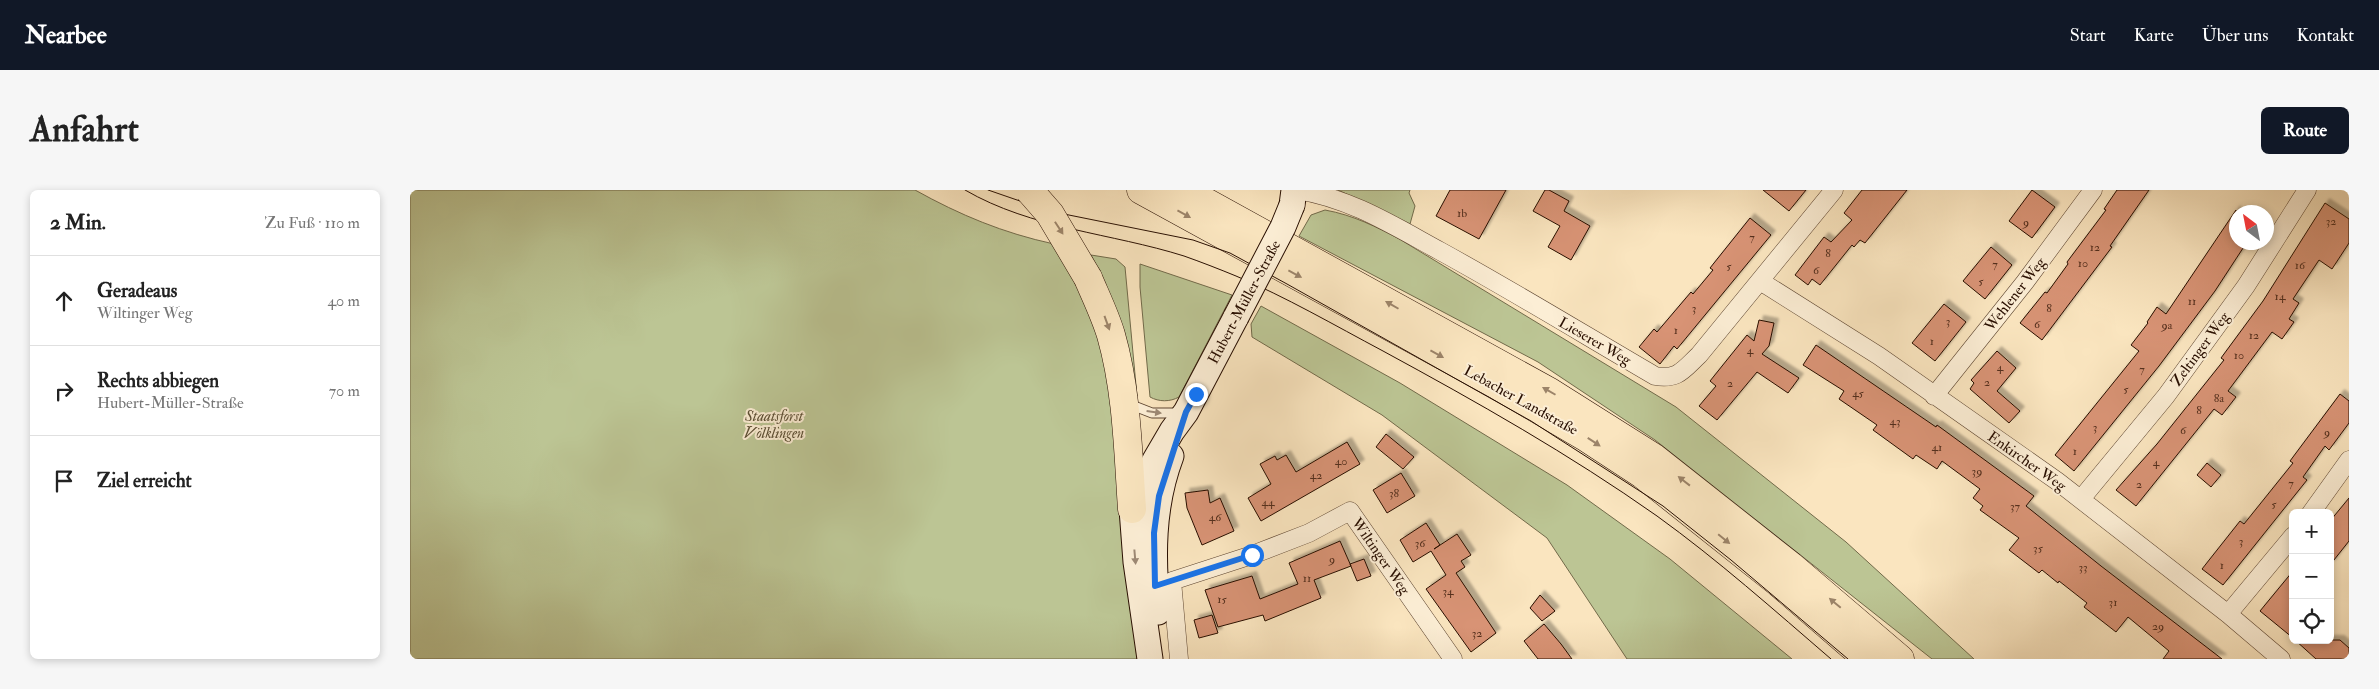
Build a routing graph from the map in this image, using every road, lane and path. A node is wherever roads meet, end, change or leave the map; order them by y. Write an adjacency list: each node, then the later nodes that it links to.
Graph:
1 (1029, 190): 10 (highway, one-way to 10, bridge)
2 (1141, 190): 23 (highway, Lebacher Landstraße, one-way to 23)
3 (1184, 190): 24 (highway, Lebacher Landstraße, one-way to 3)
4 (1834, 190): 8 (street, Lieserer Weg)
5 (2094, 190): 9 (street, Wehlener Weg)
6 (2307, 190): 13 (street, Zeltinger Weg)
7 (1294, 195): 8 (street, Lieserer Weg); 11 (main road, Hubert-Müller-Straße, bridge)
8 (1760, 281): 9 (street, Enkircher Weg)
9 (1934, 396): 13 (street, Enkircher Weg)
10 (1125, 401): 11 (lane, one-way to 11); 14 (highway)
11 (1186, 412): 14 (main road, Hubert-Müller-Straße); 17 (main road, Hubert-Müller-Straße)
12 (2349, 460): 15 (street)
13 (2081, 499): 18 (street, Enkircher Weg)
14 (1132, 509): 19 (main road, one-way to 19)
15 (2314, 509)
16 (2289, 541): 18 (street)
17 (1164, 584): 20 (main road, Hubert-Müller-Straße); 21 (street, Hubert-Müller-Straße); 22 (street, Wiltinger Weg)
18 (2228, 614): 25 (street, Enkircher Weg)
19 (1150, 659)
20 (1163, 659)
21 (1179, 659)
22 (1453, 659)
23 (1867, 659)
24 (1900, 659)
25 (2281, 659)

